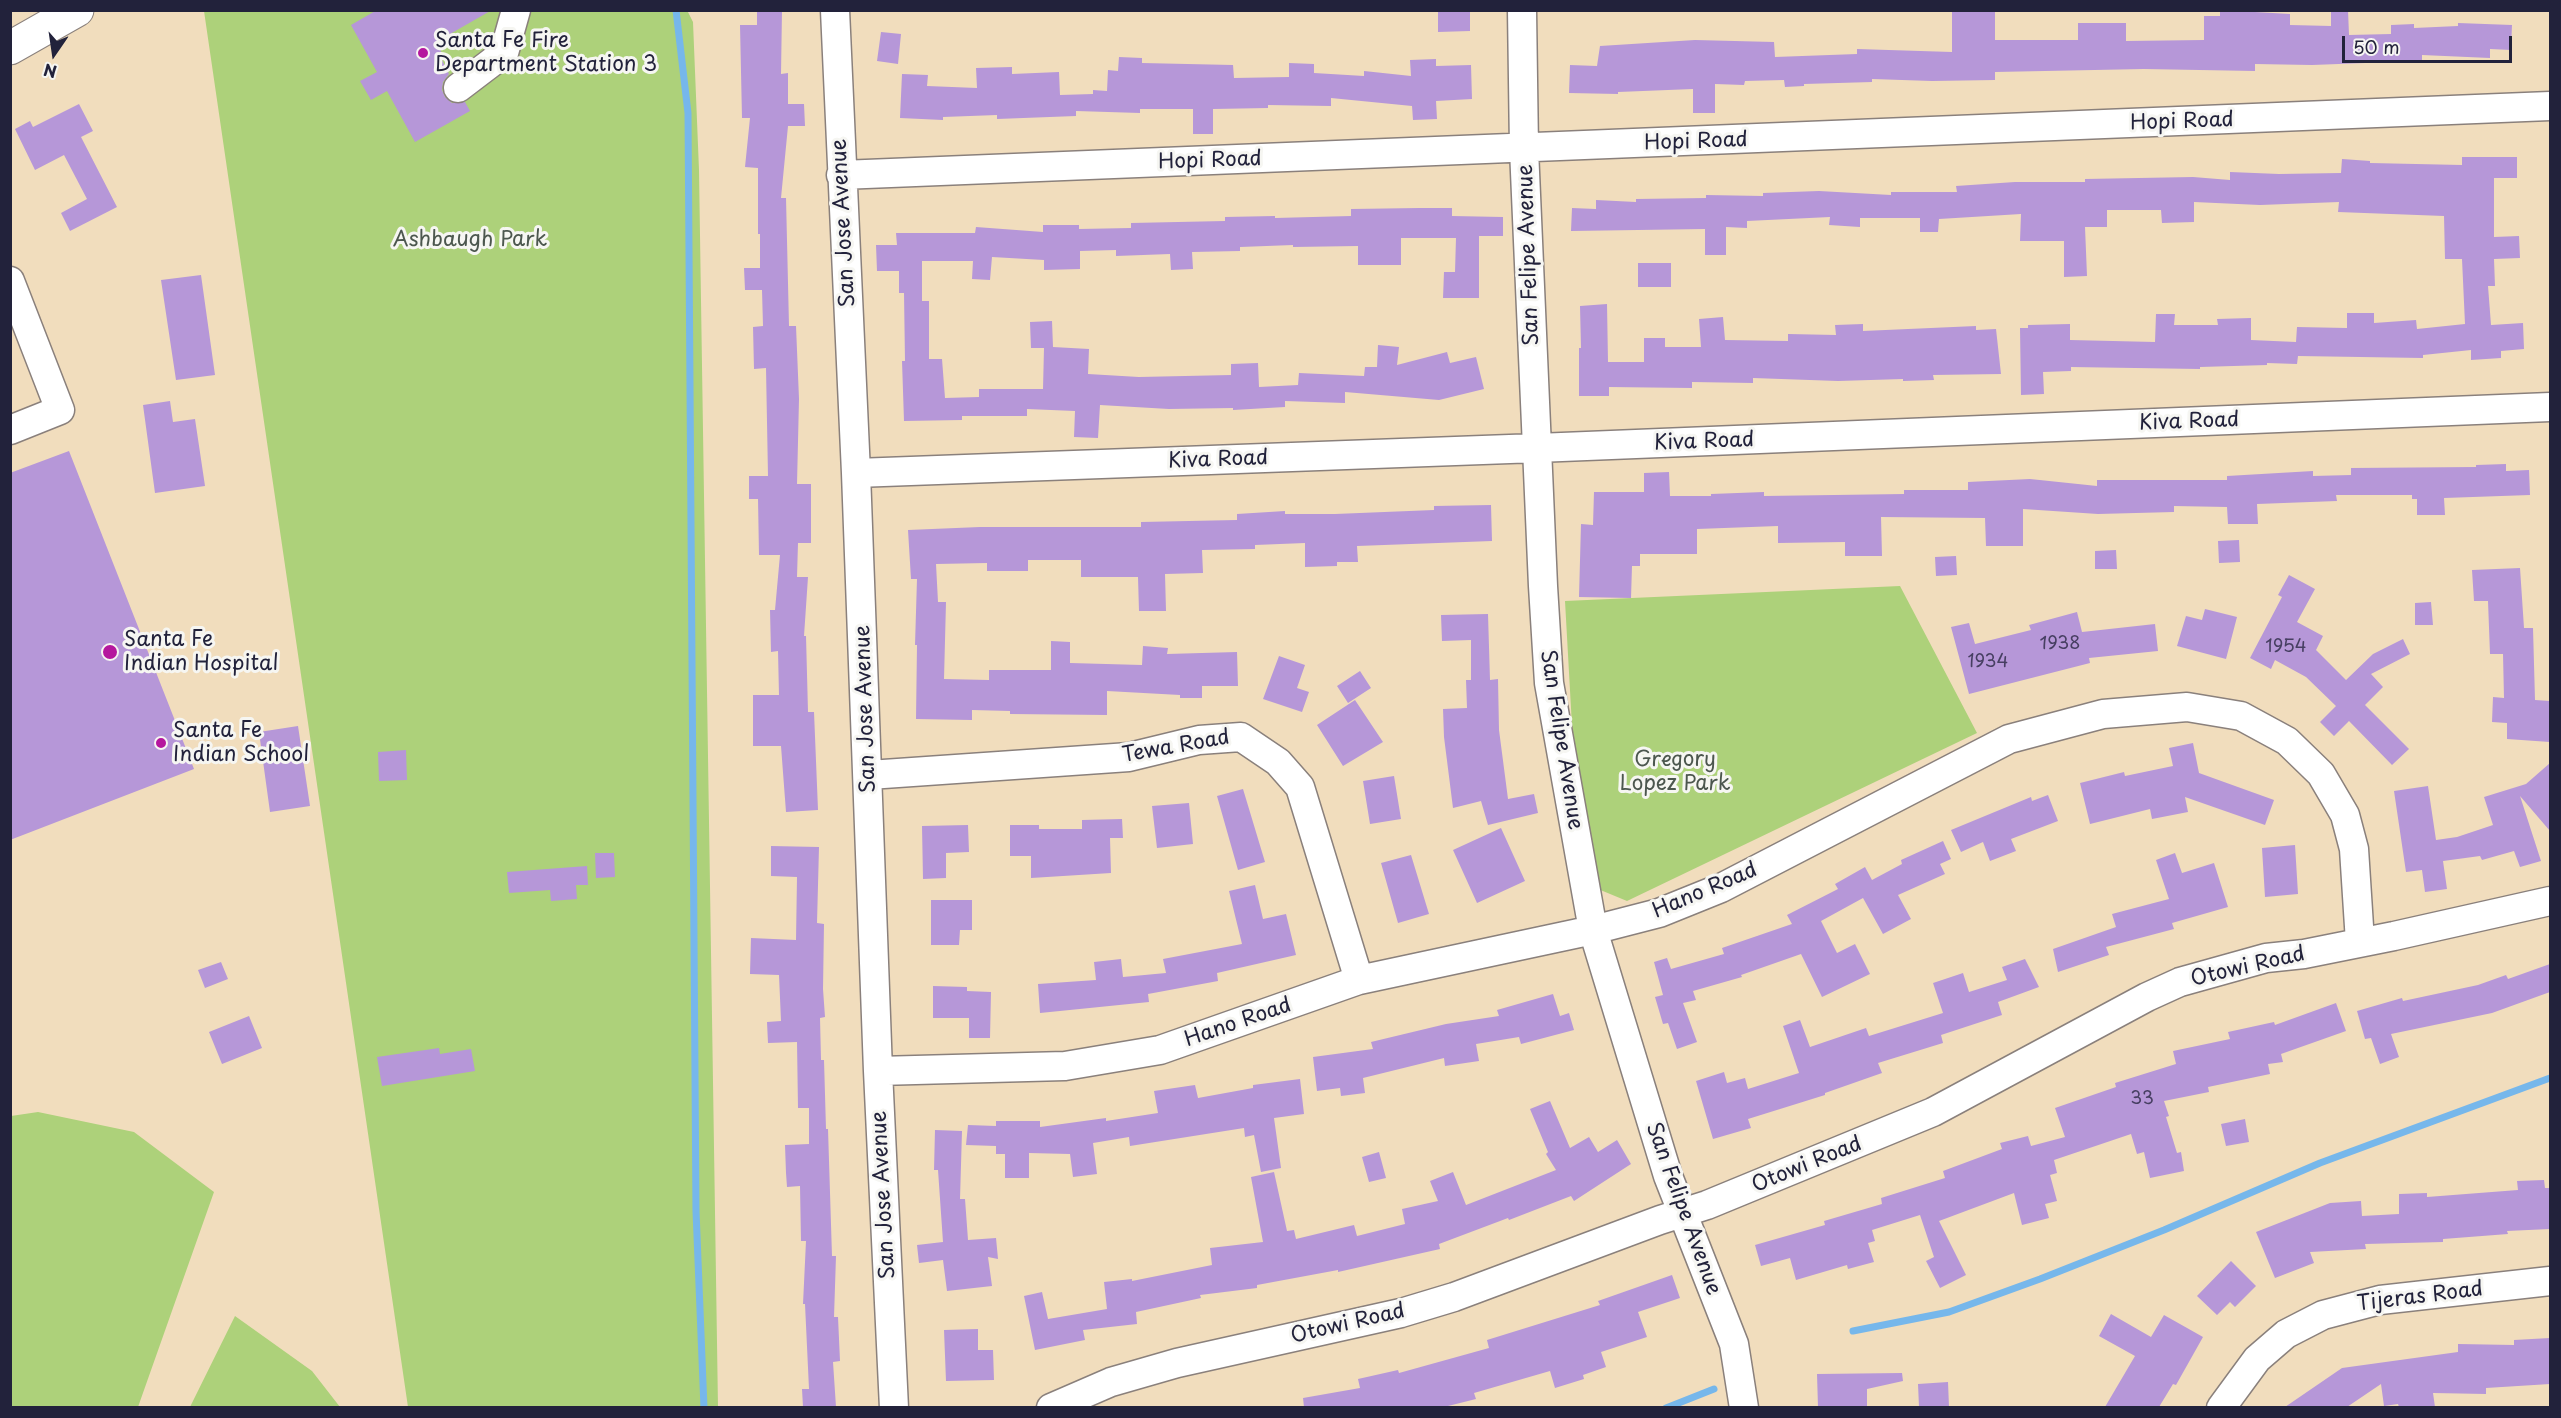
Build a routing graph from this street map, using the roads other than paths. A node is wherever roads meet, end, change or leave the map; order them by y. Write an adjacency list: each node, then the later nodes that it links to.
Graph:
1 (77, 10): 5 (main road)
2 (516, 10): 6 (street)
3 (835, 10): 9 (street, San Jose Avenue)
4 (1522, 10): 8 (street, San Felipe Avenue)
5 (10, 48)
6 (458, 88)
7 (2550, 106): 8 (street, Hopi Road)
8 (1524, 149): 9 (street, Hopi Road); 13 (street, San Felipe Avenue)
9 (841, 175): 14 (street, San Jose Avenue)
10 (10, 281): 12 (street)
11 (2550, 407): 13 (street, Kiva Road)
12 (10, 430)
13 (1537, 448): 14 (street, Kiva Road); 17 (street, San Felipe Avenue)
14 (856, 473): 15 (street, San Jose Avenue)
15 (869, 775): 19 (street, Tewa Road); 20 (street, San Jose Avenue)
16 (2550, 901): 18 (street, Otowi Road)
17 (1593, 930): 18 (street, Hano Road); 19 (street, Hano Road); 21 (street, San Felipe Avenue)
18 (2360, 942): 21 (street, Otowi Road)
19 (1359, 980): 20 (street, Hano Road)
20 (878, 1071): 24 (street, San Jose Avenue)
21 (1683, 1212): 23 (street, San Felipe Avenue); 25 (street, Otowi Road)
22 (2550, 1281): 26 (street, Tijeras Road)
23 (1740, 1406)
24 (894, 1407)
25 (1051, 1407)
26 (2222, 1407)

